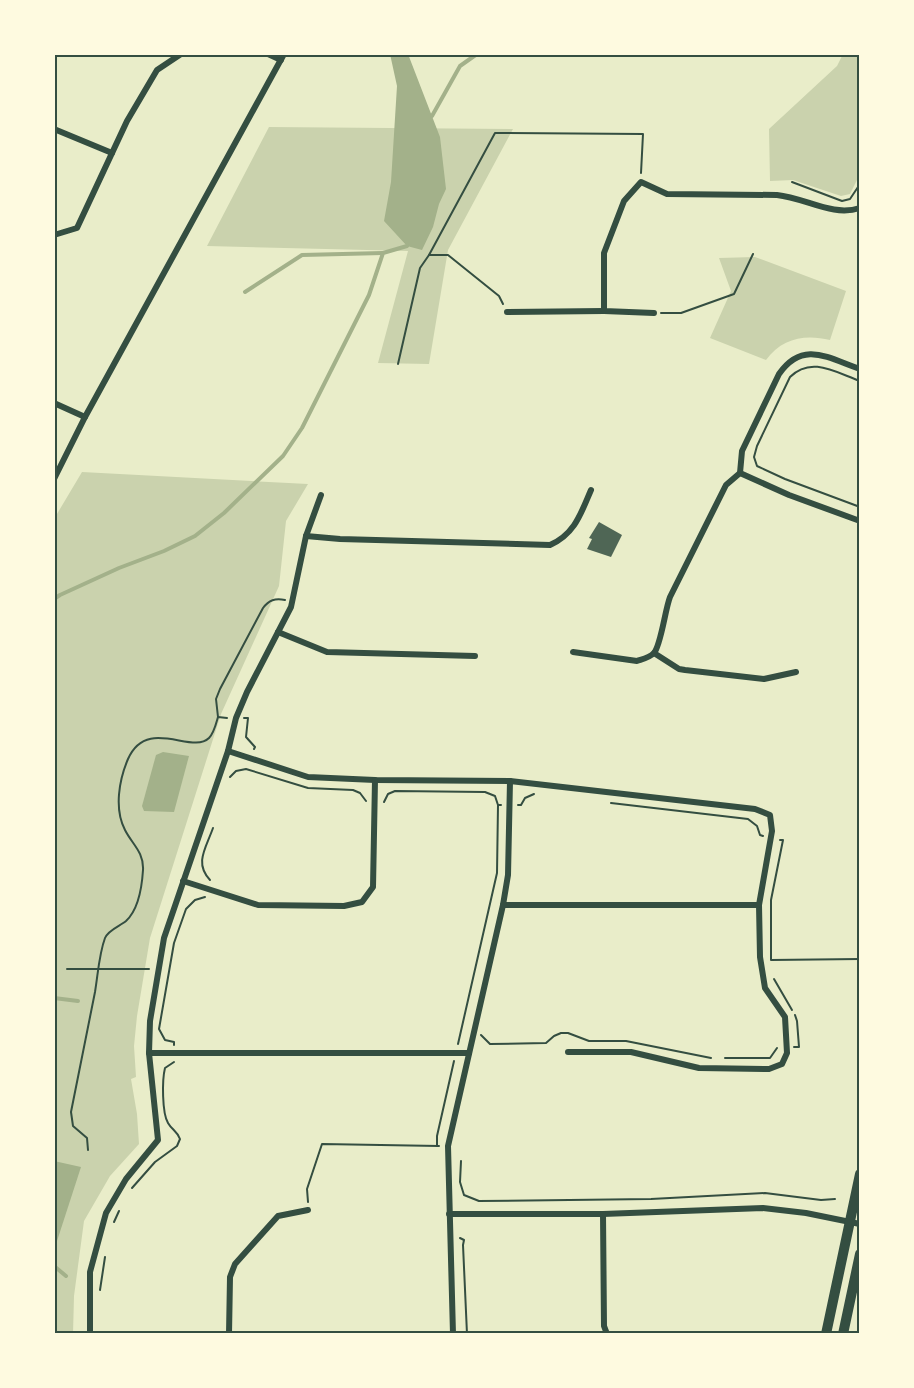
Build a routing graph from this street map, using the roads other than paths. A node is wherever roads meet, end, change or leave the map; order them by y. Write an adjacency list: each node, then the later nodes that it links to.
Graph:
1 (181, 54): 5 (street)
2 (268, 54): 3 (street)
3 (282, 57): 13 (street)
4 (54, 129): 5 (street)
5 (112, 153): 7 (street)
6 (860, 208): 8 (street)
7 (54, 235)
8 (604, 311): 9 (street); 10 (street)
9 (507, 312)
10 (654, 313)
11 (860, 369): 14 (street)
12 (54, 403): 13 (street)
13 (85, 417): 15 (street)
14 (740, 472): 18 (street); 22 (street)
15 (54, 479)
16 (591, 490): 19 (street)
17 (321, 495): 19 (street)
18 (860, 521)
19 (306, 536): 20 (street)
20 (278, 632): 23 (street); 25 (street)
21 (573, 652): 22 (street)
22 (654, 653): 24 (street)
23 (475, 656)
24 (796, 672)
25 (228, 751): 26 (street); 28 (street)
26 (375, 780): 27 (street); 28 (street)
27 (510, 781): 29 (street); 30 (street)
28 (183, 881): 32 (street)
29 (503, 905): 30 (street); 33 (street)
30 (759, 905): 31 (street)
31 (568, 1052)
32 (149, 1053): 33 (street); 40 (street)
33 (469, 1053): 36 (street)
34 (860, 1174): 38 (main road)
35 (308, 1210): 41 (street)
36 (449, 1214): 37 (street); 42 (street)
37 (603, 1214): 38 (street); 43 (street)
38 (855, 1223): 44 (main road)
39 (860, 1254): 45 (main road)
40 (90, 1334)
41 (229, 1334)
42 (453, 1334)
43 (607, 1334)
44 (826, 1334)
45 (843, 1334)

